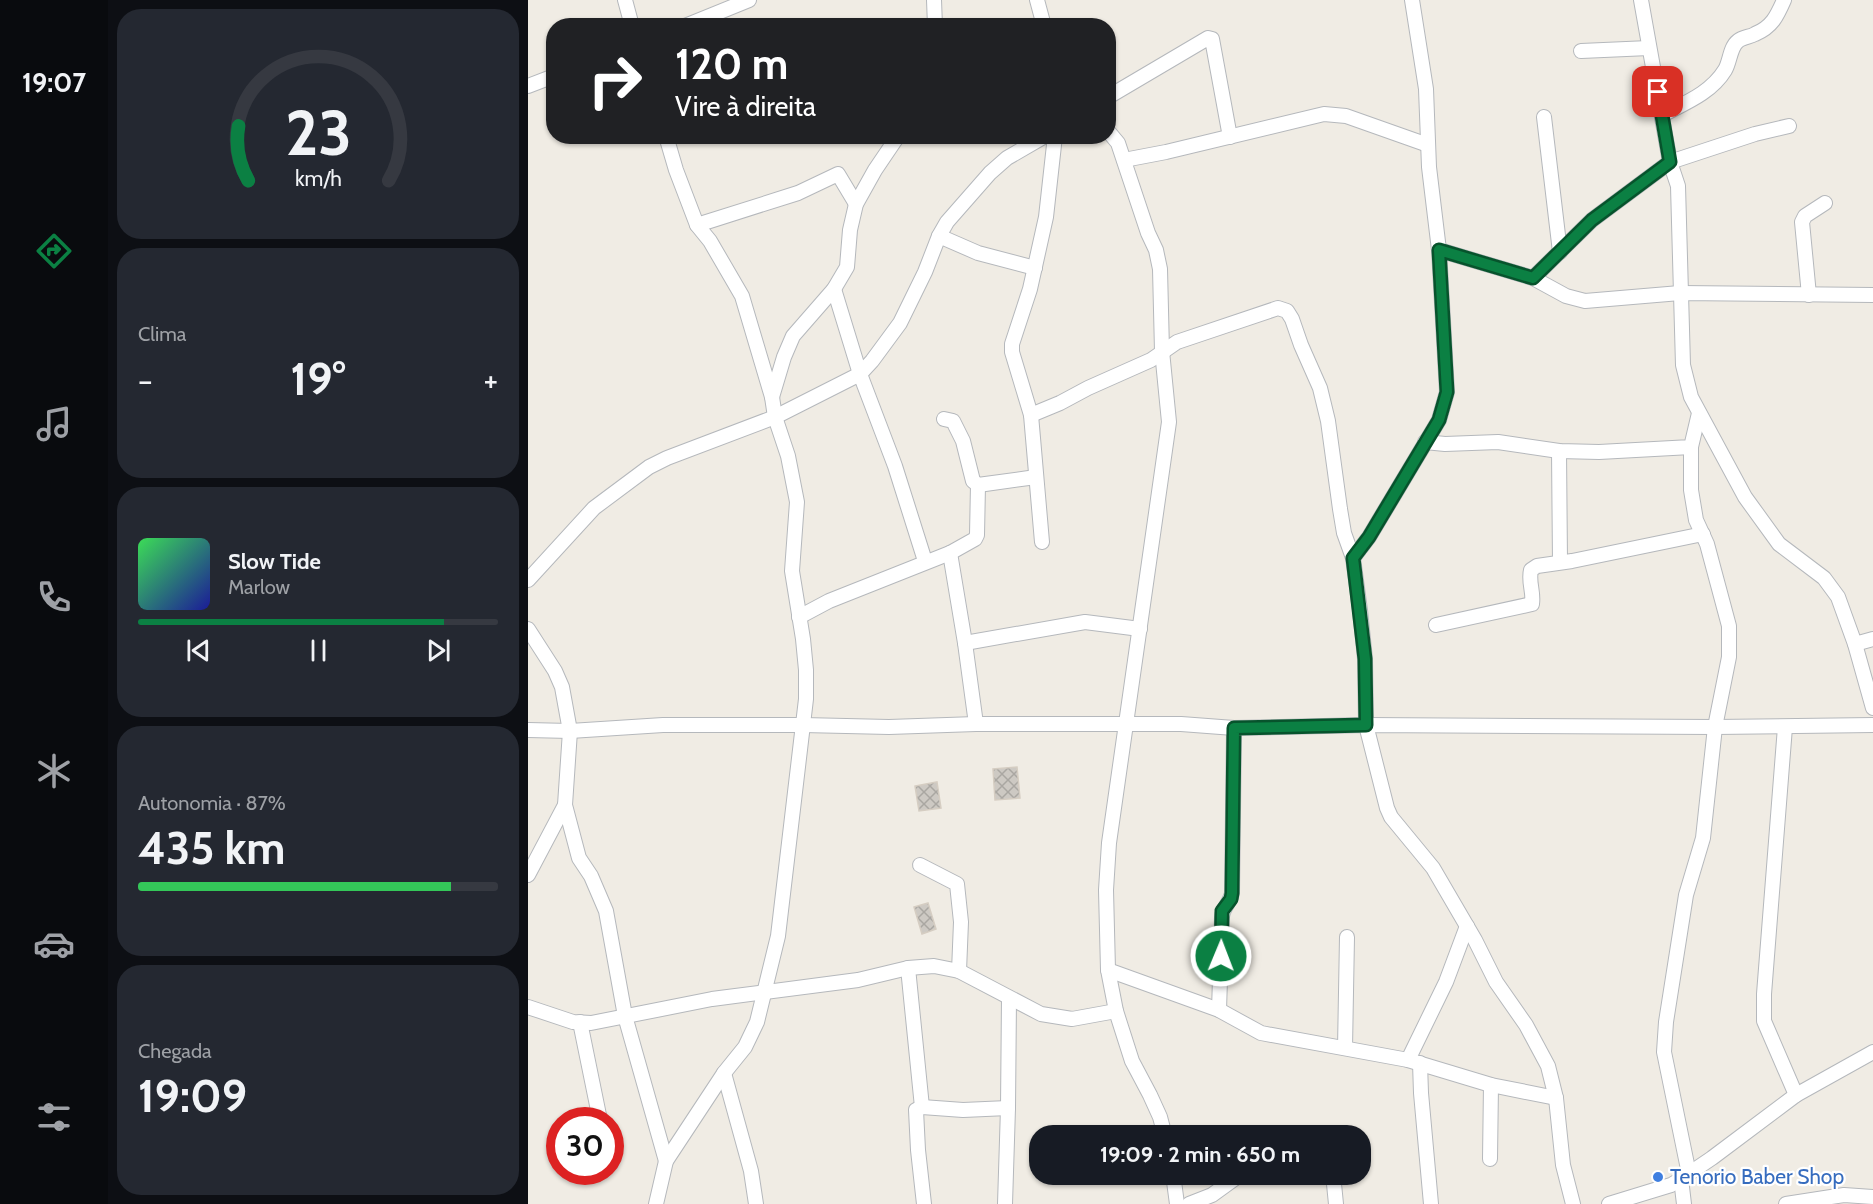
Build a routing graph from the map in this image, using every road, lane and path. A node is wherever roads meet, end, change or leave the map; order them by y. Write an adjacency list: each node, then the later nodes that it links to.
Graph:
1 (626, 0): 8 (street)
2 (749, 0): 9 (street)
3 (934, 0): 10 (street)
4 (1037, 0): 11 (street)
5 (1412, 0): 26 (street)
6 (1641, 0): 12 (street)
7 (1784, 0): 17 (street)
8 (630, 18)
9 (705, 18)
10 (935, 18)
11 (1042, 18)
12 (1649, 48): 13 (street); 17 (street)
13 (1581, 51)
14 (546, 79): 15 (street)
15 (528, 86)
16 (1116, 92): 20 (street)
17 (1662, 114): 28 (street)
18 (1544, 117): 34 (street)
19 (1789, 126): 28 (street)
20 (1230, 137): 26 (street); 27 (street)
21 (1116, 141): 27 (street)
22 (668, 144): 31 (street)
23 (893, 144): 30 (street)
24 (1031, 144): 32 (street)
25 (1054, 144): 35 (street)
26 (1428, 145): 33 (street)
27 (1124, 160): 41 (street)
28 (1670, 162): 34 (street); 38 (street)
29 (1825, 203): 39 (street)
30 (856, 204): 31 (street); 37 (street)
31 (697, 225): 43 (street)
32 (939, 236): 35 (street); 42 (street)
33 (1439, 250): 36 (street); 48 (street)
34 (1560, 252): 36 (street)
35 (1035, 268): 45 (street)
36 (1533, 278): 38 (street)
37 (834, 289): 42 (street); 43 (street)
38 (1680, 293): 39 (street); 44 (street)
39 (1809, 295): 40 (street)
40 (1873, 295)
41 (1162, 351): 45 (street); 56 (street); 63 (street)
42 (860, 374): 46 (street); 57 (street)
43 (772, 397): 46 (street)
44 (1699, 412): 49 (street); 66 (street)
45 (1031, 415): 51 (street)
46 (775, 417): 59 (street); 60 (street)
47 (944, 419): 52 (street)
48 (1425, 442): 50 (street); 56 (street)
49 (1691, 447): 50 (street); 53 (street)
50 (1559, 451): 58 (street)
51 (1036, 477): 52 (street); 54 (street)
52 (978, 485): 55 (street)
53 (1703, 534): 58 (street); 75 (street)
54 (1042, 542)
55 (950, 553): 57 (street); 65 (street)
56 (1353, 558): 71 (street)
57 (926, 561): 60 (street)
58 (1560, 562): 61 (street)
59 (528, 580)
60 (799, 617): 70 (street)
61 (1436, 625)
62 (528, 629): 77 (street)
63 (1140, 629): 65 (street); 69 (street)
64 (1873, 639): 66 (street)
65 (965, 643): 68 (street)
66 (1855, 644): 67 (street)
67 (1873, 708)
68 (976, 724): 69 (street); 70 (street)
69 (1126, 724): 74 (street); 84 (street)
70 (803, 725): 77 (street); 86 (street)
71 (1366, 725): 74 (street); 75 (street); 81 (street)
72 (1873, 725): 73 (street)
73 (1785, 727): 75 (street); 98 (street)
74 (1234, 728): 89 (street)
75 (1715, 728): 106 (street)
76 (528, 730): 77 (street)
77 (570, 731): 78 (street)
78 (565, 805): 80 (street); 91 (street)
79 (920, 866): 85 (street)
80 (528, 875)
81 (1467, 926): 95 (street); 99 (street)
82 (1347, 937): 93 (street)
83 (908, 968): 85 (street); 86 (street); 101 (street)
84 (1108, 970): 89 (street); 90 (street)
85 (959, 971): 87 (street)
86 (766, 990): 91 (street); 96 (street)
87 (1009, 998): 90 (street); 102 (street)
88 (528, 1007): 92 (street)
89 (1219, 1010): 93 (street)
90 (1116, 1011): 103 (street)
91 (625, 1016): 92 (street); 105 (street)
92 (580, 1022): 100 (street)
93 (1345, 1048): 95 (street)
94 (1873, 1052): 98 (street)
95 (1414, 1061): 97 (street); 118 (street)
96 (724, 1073): 105 (street); 112 (street)
97 (1491, 1085): 99 (street); 104 (street)
98 (1796, 1095): 106 (street)
99 (1556, 1098): 119 (street)
100 (597, 1107)
101 (922, 1107): 102 (street); 113 (street)
102 (1008, 1108): 114 (street)
103 (1162, 1125)
104 (1490, 1160)
105 (666, 1161): 111 (street)
106 (1685, 1176): 120 (street); 121 (street)
107 (1174, 1185): 115 (street)
108 (1226, 1185): 116 (street)
109 (1334, 1185): 117 (street)
110 (1873, 1197): 122 (street); 123 (street)
111 (656, 1204)
112 (756, 1204)
113 (924, 1204)
114 (1005, 1204)
115 (1177, 1204)
116 (1189, 1204)
117 (1336, 1204)
118 (1431, 1204)
119 (1573, 1204)
120 (1609, 1204)
121 (1684, 1204)
122 (1786, 1204)
123 (1872, 1204)

